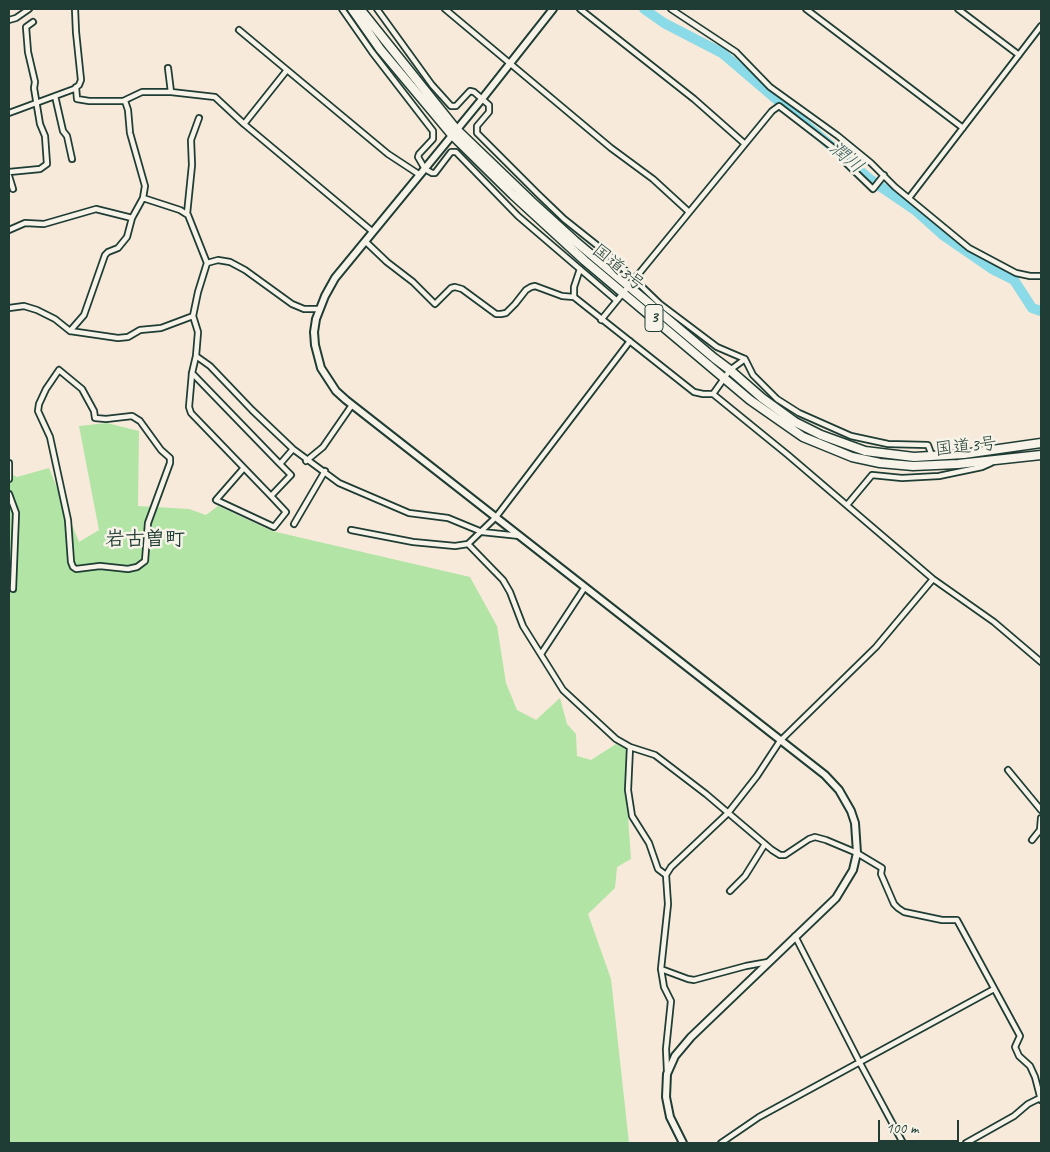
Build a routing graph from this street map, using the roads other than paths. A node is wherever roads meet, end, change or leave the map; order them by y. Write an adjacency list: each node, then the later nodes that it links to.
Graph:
1 (29, 9): 13 (street)
2 (75, 9): 21 (street)
3 (342, 9): 34 (street)
4 (352, 9): 31 (highway, 国道3号 / 3)
5 (360, 9): 31 (highway, 国道3号 / 3)
6 (377, 9): 24 (street)
7 (446, 9): 18 (street)
8 (553, 9): 18 (street)
9 (580, 9): 32 (street)
10 (671, 9): 38 (street)
11 (806, 9): 30 (street)
12 (958, 9): 17 (street)
13 (9, 20)
14 (33, 22): 26 (street)
15 (1041, 26): 17 (street)
16 (239, 30): 20 (street)
17 (1019, 54): 30 (street)
18 (511, 63): 24 (street); 42 (street)
19 (168, 68): 22 (street)
20 (287, 70): 29 (street); 36 (street)
21 (76, 87): 23 (street); 25 (street)
22 (171, 92): 25 (street); 29 (street)
23 (54, 96): 26 (street); 33 (street)
24 (482, 99): 31 (street); 51 (street)
25 (123, 101): 40 (street)
26 (37, 103): 27 (street); 35 (street)
27 (9, 113)
28 (199, 118): 43 (street)
29 (244, 124): 46 (street)
30 (963, 128): 41 (street)
31 (454, 132): 34 (street); 51 (highway, 国道3号 / 3)
32 (744, 144): 38 (street); 42 (street)
33 (72, 159)
34 (425, 169): 36 (street); 49 (street)
35 (9, 172)
36 (420, 175): 46 (street)
37 (9, 176): 39 (street)
38 (883, 177): 41 (street)
39 (13, 189)
40 (144, 198): 43 (street); 44 (street)
41 (909, 198): 50 (street)
42 (689, 212): 51 (street)
43 (187, 214): 48 (street)
44 (132, 218): 45 (street); 58 (street)
45 (9, 230)
46 (373, 232): 47 (street)
47 (365, 241): 52 (street); 55 (street)
48 (207, 263): 55 (street); 56 (street)
49 (580, 269): 52 (street); 53 (street)
50 (1041, 276)
51 (628, 286): 53 (street); 61 (street); 62 (highway, 国道3号 / 3); 64 (highway, 国道3号 / 3)
52 (574, 297): 57 (street)
53 (616, 300): 57 (street)
54 (9, 308): 58 (street)
55 (319, 309): 66 (street)
56 (193, 316): 58 (street); 60 (street)
57 (601, 320): 59 (street)
58 (70, 331)
59 (630, 341): 65 (street); 82 (street)
60 (196, 356): 63 (street); 69 (street)
61 (745, 359): 62 (street); 71 (street)
62 (730, 370): 64 (street); 71 (highway, 国道3号 / 3)
63 (192, 373): 75 (street); 76 (street)
64 (725, 378): 65 (street); 72 (highway, 国道3号 / 3)
65 (713, 394): 81 (street)
66 (352, 405): 73 (street); 82 (street)
67 (38, 411): 67 (street)
68 (1041, 443): 71 (highway, 国道3号 / 3)
69 (293, 449): 73 (street); 75 (street)
70 (1041, 455): 72 (highway, 国道3号 / 3)
71 (933, 456)
72 (1000, 459): 81 (street)
73 (306, 460): 77 (street)
74 (9, 464): 78 (street)
75 (280, 464): 80 (street)
76 (244, 469): 80 (street); 80 (street)
77 (325, 471): 83 (street); 85 (street)
78 (9, 479)
79 (9, 494): 90 (street)
80 (271, 496)
81 (847, 505): 88 (street)
82 (496, 517): 85 (street); 86 (street)
83 (294, 524)
84 (351, 530): 87 (street)
85 (482, 532): 86 (street); 87 (street)
86 (520, 536): 89 (street)
87 (468, 544): 91 (street)
88 (933, 579): 92 (street); 93 (street)
89 (585, 587): 91 (street); 93 (street)
90 (13, 589)
91 (541, 654): 94 (street)
92 (1041, 662)
93 (780, 741): 97 (street); 101 (street)
94 (630, 747): 97 (street); 102 (street)
95 (1008, 770): 96 (street)
96 (1041, 810)
97 (728, 813): 100 (street); 102 (street)
98 (1041, 818): 99 (street)
99 (1032, 840)
100 (765, 844): 101 (street); 103 (street)
101 (857, 853): 104 (street); 107 (street)
102 (666, 875): 106 (street)
103 (730, 891)
104 (795, 936): 105 (street); 108 (street)
105 (768, 962): 106 (street); 109 (street)
106 (661, 969): 109 (street)
107 (994, 989): 108 (street); 110 (street)
108 (860, 1063): 112 (street); 113 (street)
109 (667, 1074): 111 (street)
110 (1041, 1099): 114 (street)
111 (683, 1143)
112 (721, 1143)
113 (903, 1143)
114 (966, 1143)

